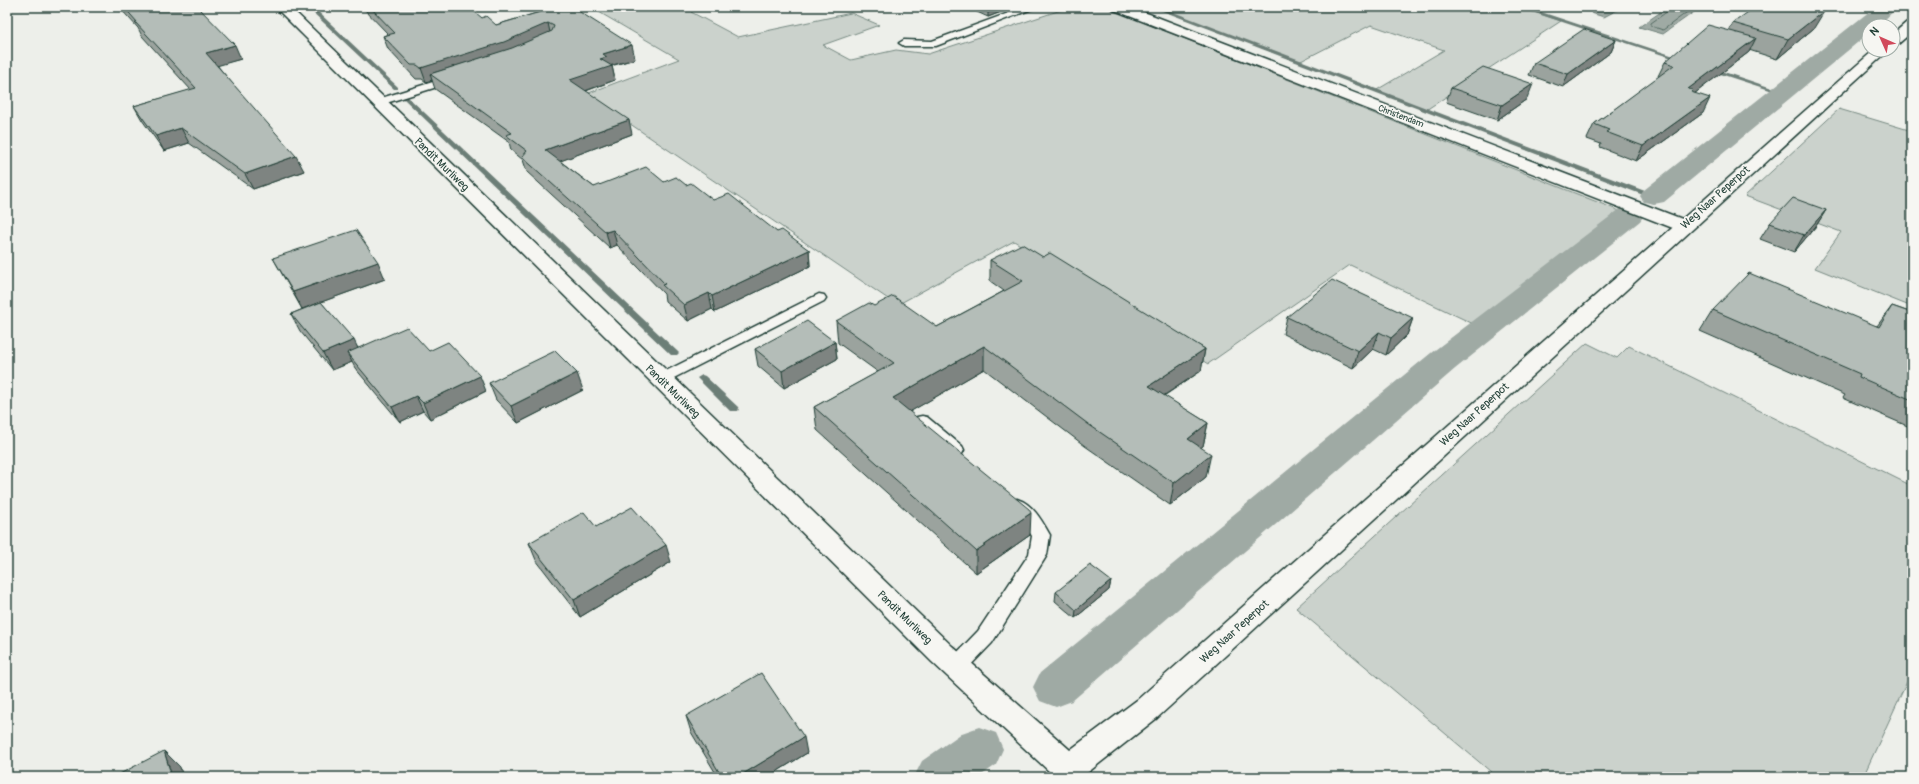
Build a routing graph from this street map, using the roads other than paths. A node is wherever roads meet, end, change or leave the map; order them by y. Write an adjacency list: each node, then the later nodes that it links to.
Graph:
1 (282, 7): 9 (street, Pandit Murliweg)
2 (1033, 7): 6 (lane)
3 (1119, 7): 10 (street, Christendam)
4 (1912, 25): 5 (street)
5 (1901, 34)
6 (904, 43)
7 (1873, 58): 10 (street, Weg Naar Peperpot)
8 (460, 76): 9 (lane)
9 (379, 102): 12 (street, Pandit Murliweg)
10 (1684, 226): 17 (street, Weg Naar Peperpot)
11 (819, 298): 12 (lane)
12 (661, 379): 16 (street, Pandit Murliweg)
13 (922, 420): 14 (lane)
14 (969, 462)
15 (1003, 492): 16 (lane)
16 (956, 667): 17 (street, Pandit Murliweg)
17 (1068, 773)

